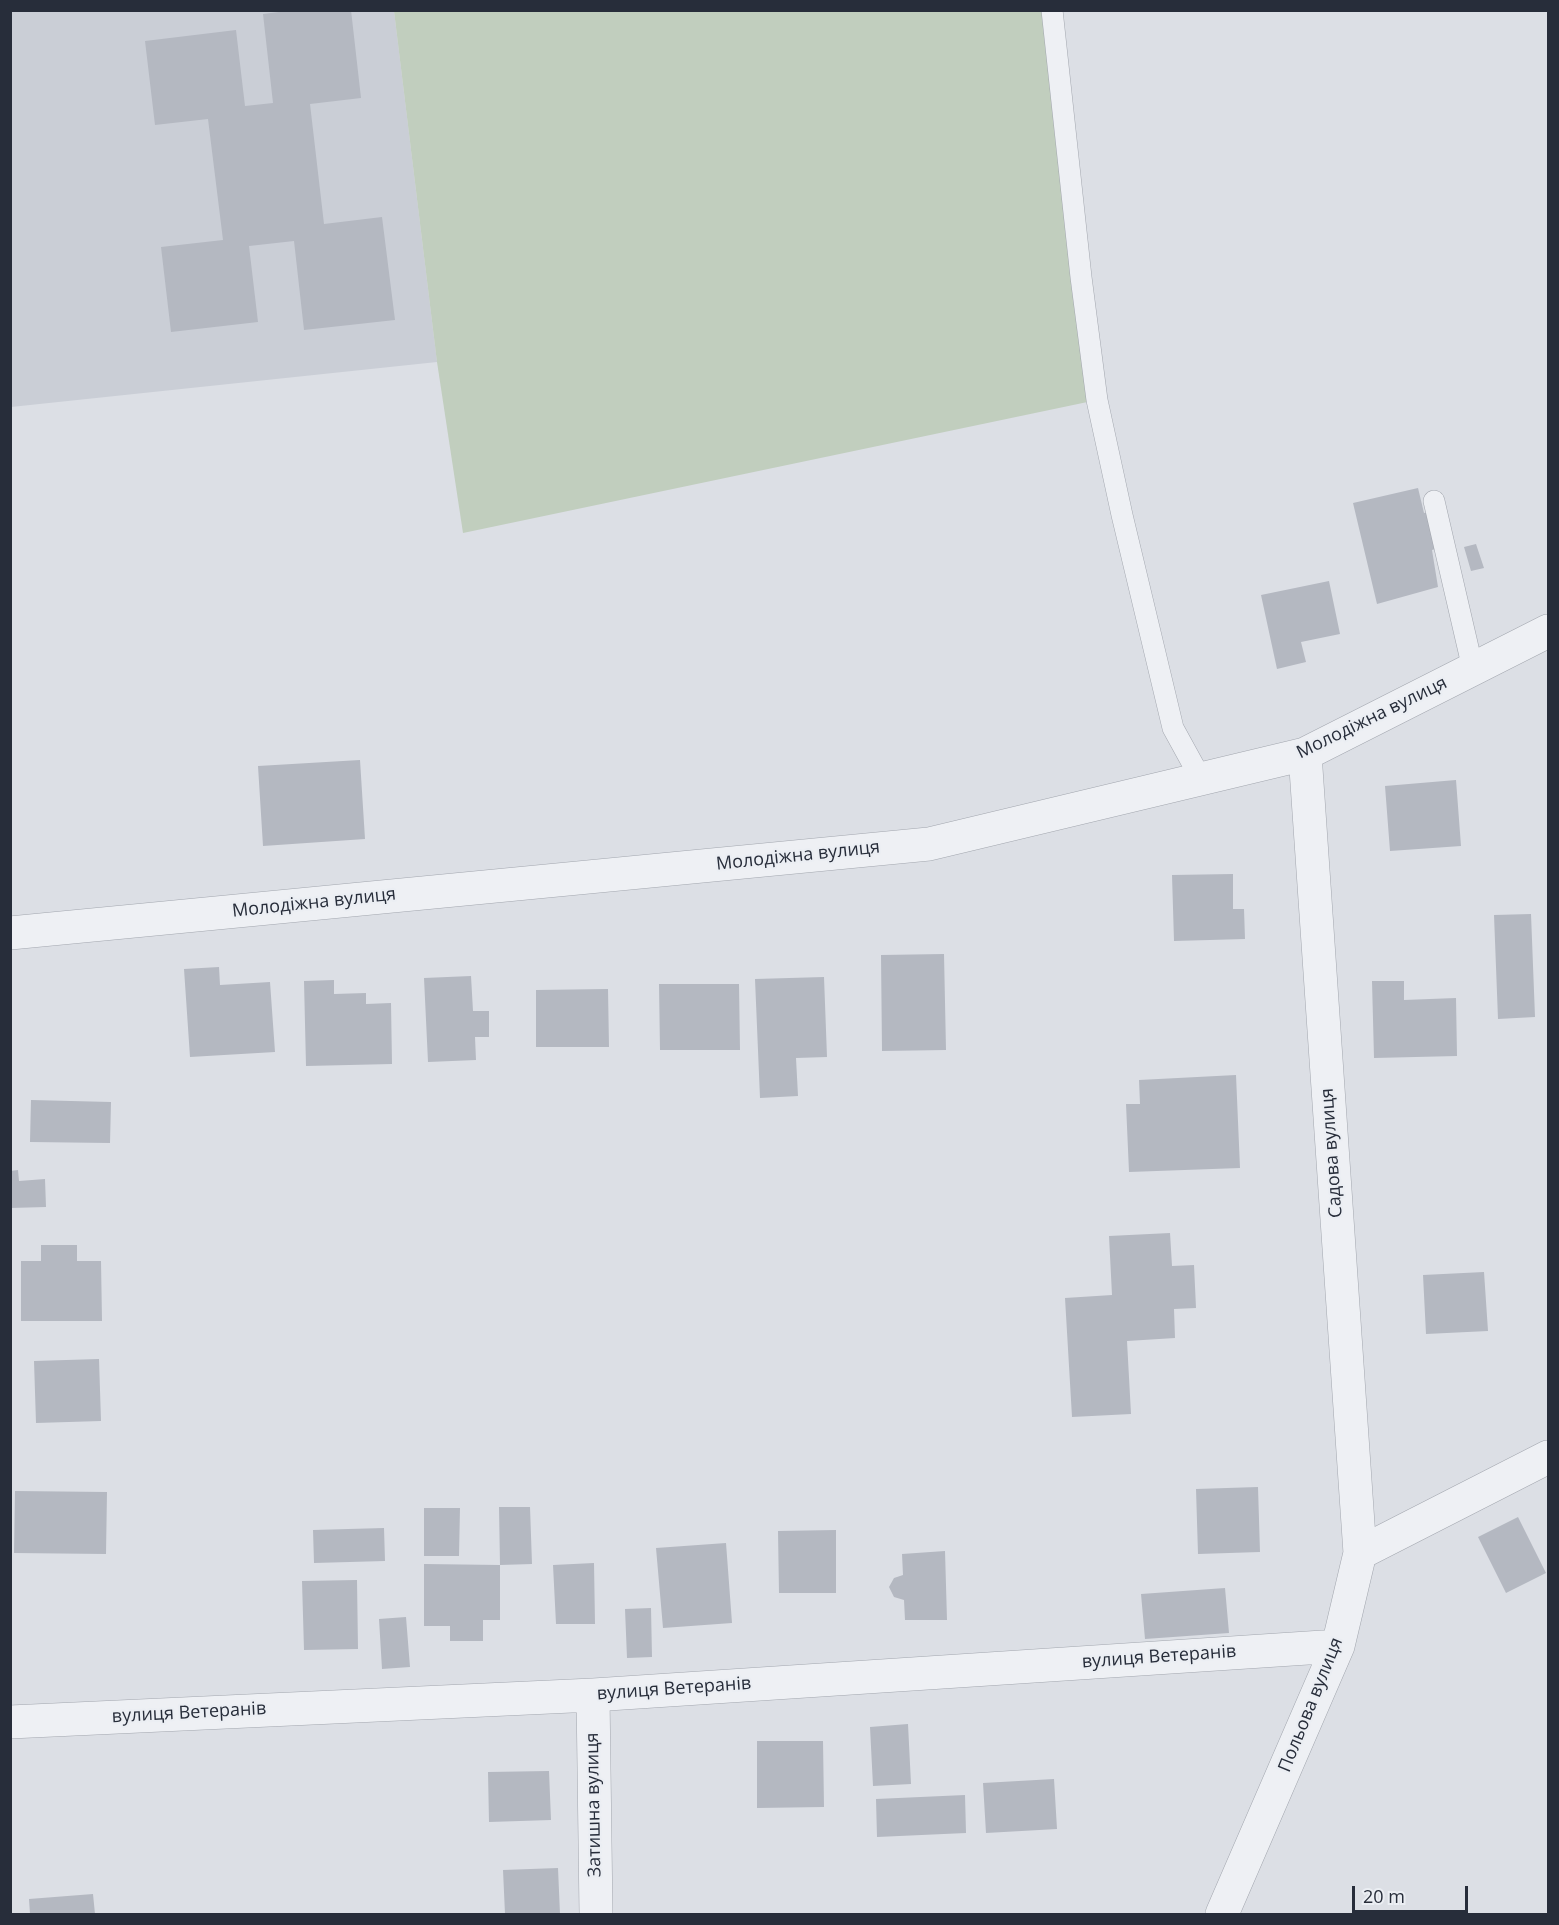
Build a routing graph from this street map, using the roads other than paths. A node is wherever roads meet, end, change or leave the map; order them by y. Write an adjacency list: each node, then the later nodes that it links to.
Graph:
1 (1052, 10): 6 (lane)
2 (1434, 501): 4 (lane)
3 (1548, 631): 4 (street, Молодіжна вулиця)
4 (1473, 669): 5 (street, Молодіжна вулиця)
5 (1305, 754): 6 (street, Молодіжна вулиця); 9 (street, Садова вулиця)
6 (1201, 779): 7 (street, Молодіжна вулиця)
7 (10, 933)
8 (1548, 1457): 9 (street)
9 (1360, 1553): 10 (street, Польова вулиця)
10 (1338, 1646): 11 (street, вулиця Ветеранів); 14 (street, Польова вулиця)
11 (593, 1695): 12 (street, вулиця Ветеранів); 13 (street, Затишна вулиця)
12 (10, 1722)
13 (596, 1914)
14 (1222, 1914)

